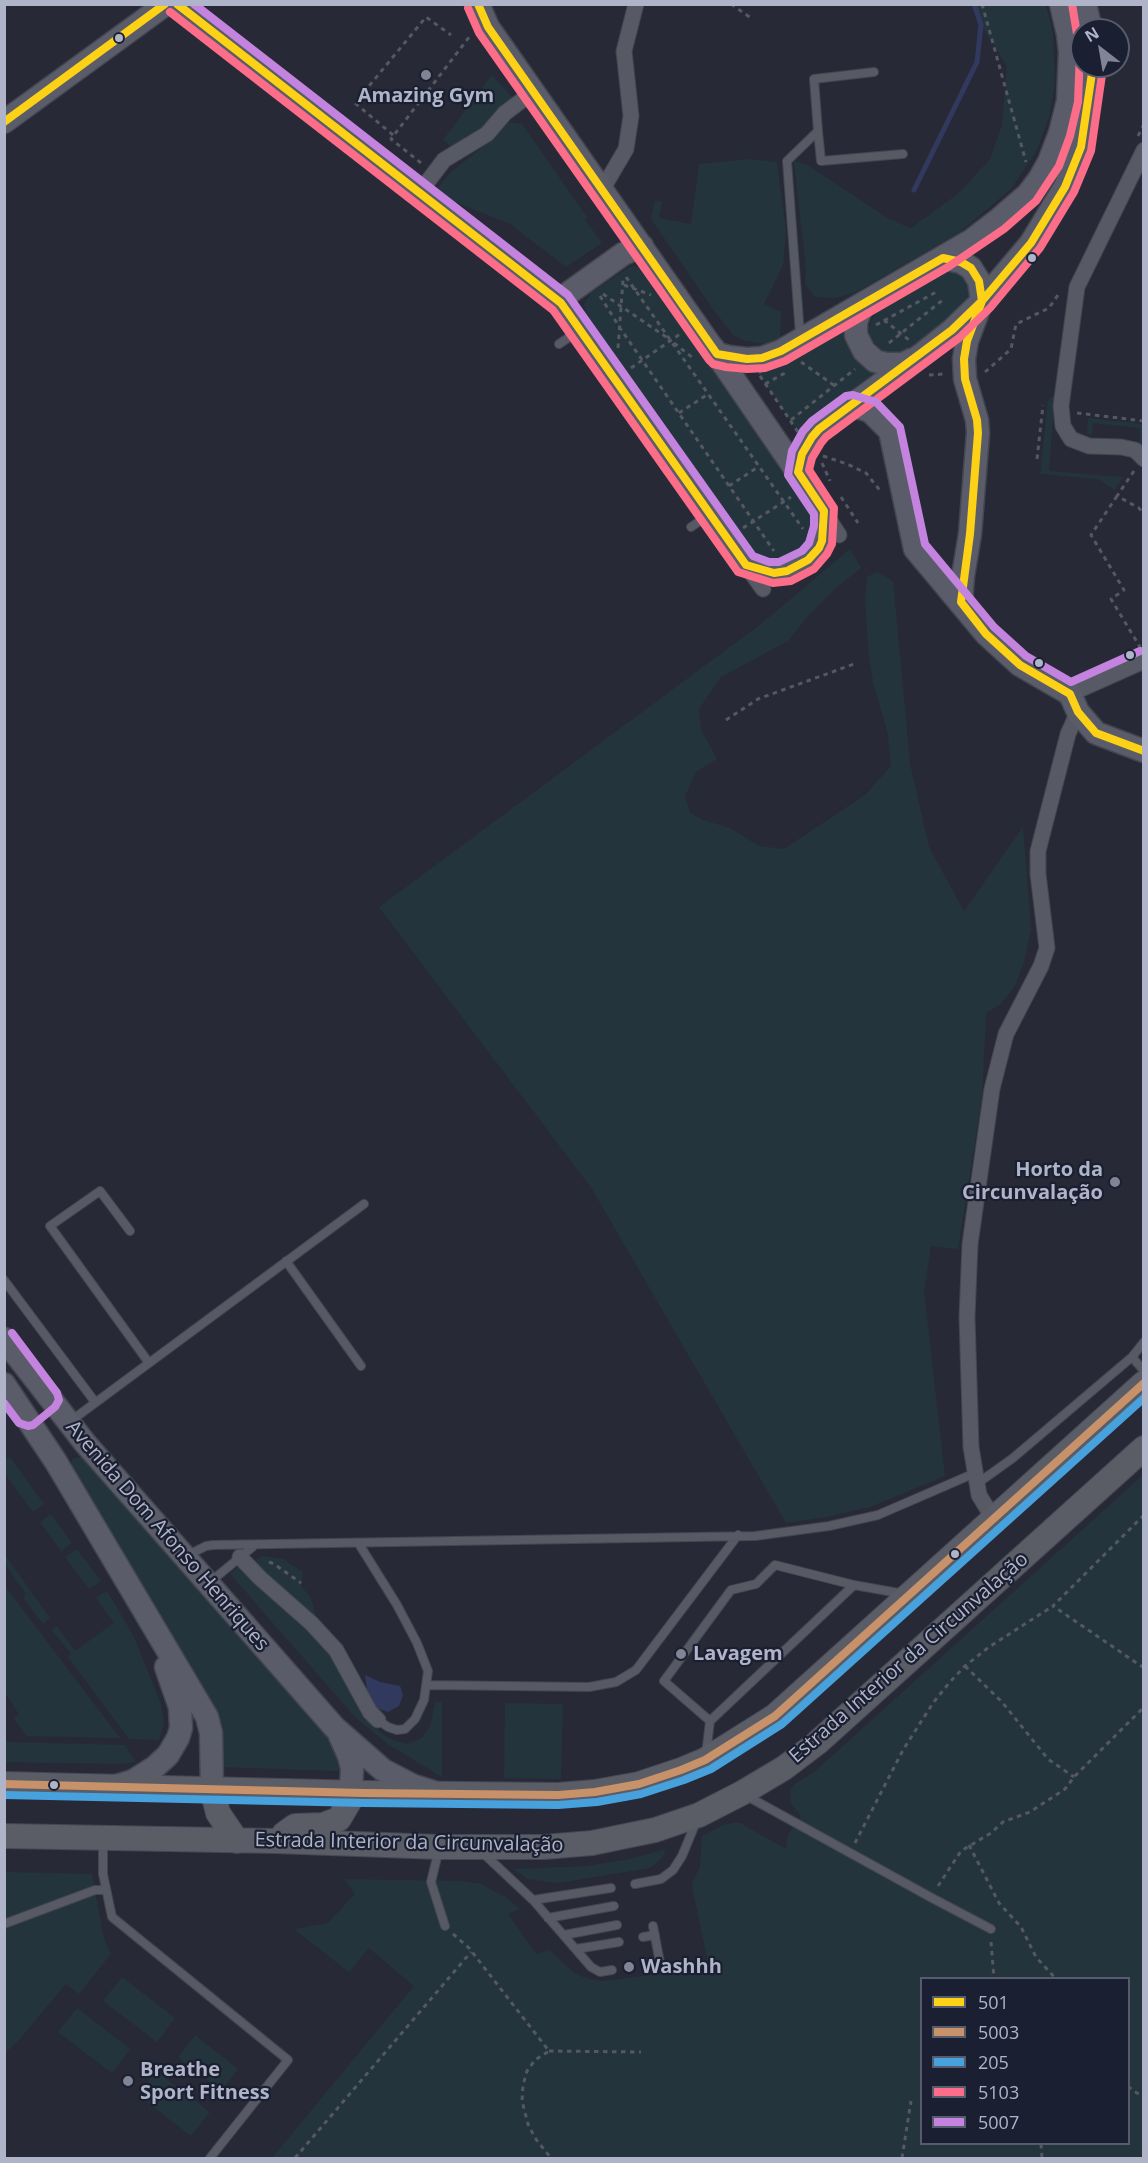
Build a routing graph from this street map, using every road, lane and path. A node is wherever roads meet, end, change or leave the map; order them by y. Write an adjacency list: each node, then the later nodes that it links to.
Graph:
1 (166, 4): 14 (street)
2 (176, 4): 23 (street)
3 (478, 4): 13 (street)
4 (636, 4): 22 (street)
5 (731, 4): 8 (path)
6 (982, 4): 21 (path)
7 (1061, 4): 21 (street)
8 (751, 18)
9 (451, 36): 17 (path)
10 (470, 36): 17 (path)
11 (874, 72): 16 (lane)
12 (1091, 78): 33 (street)
13 (533, 92): 20 (street); 22 (street)
14 (4, 122)
15 (1143, 124): 18 (path)
16 (818, 131): 19 (lane); 47 (lane)
17 (392, 137): 20 (path)
18 (1139, 146): 62 (street)
19 (903, 154)
20 (434, 173): 23 (street)
21 (1033, 188): 25 (street)
22 (602, 190): 24 (street)
23 (419, 193): 34 (street)
24 (642, 246): 34 (street); 46 (street)
25 (943, 258): 33 (street); 36 (street)
26 (617, 283): 27 (path)
27 (623, 285): 29 (path); 29 (path); 35 (path)
28 (1061, 289): 53 (path)
29 (635, 290): 31 (path); 43 (path)
30 (938, 291): 37 (path)
31 (657, 297)
32 (944, 299): 42 (path)
33 (982, 301): 49 (street); 53 (street)
34 (561, 303): 40 (street)
35 (622, 307): 38 (path); 38 (path); 43 (path)
36 (871, 308): 37 (path); 47 (street); 49 (street)
37 (884, 321): 39 (path); 42 (path)
38 (620, 328): 48 (path); 50 (path)
39 (869, 328)
40 (580, 330): 44 (lane); 72 (street)
41 (687, 330): 43 (path)
42 (901, 333): 45 (path); 49 (path)
43 (671, 341): 50 (path); 55 (path)
44 (559, 344)
45 (887, 344)
46 (711, 345): 47 (street); 64 (street)
47 (796, 348): 54 (path); 56 (path); 59 (path)
48 (617, 357)
49 (920, 358): 53 (path); 56 (street)
50 (643, 360): 52 (path); 57 (path)
51 (856, 368): 54 (path)
52 (627, 371)
53 (965, 379): 83 (street)
54 (835, 386): 56 (path); 59 (path)
55 (708, 394): 57 (path); 63 (path)
56 (850, 400): 59 (path); 61 (street); 83 (street)
57 (679, 413): 65 (path)
58 (1075, 413): 60 (path)
59 (791, 420)
60 (1143, 421)
61 (818, 450): 64 (street); 66 (path); 67 (path)
62 (1143, 459): 69 (path)
63 (758, 467): 65 (path); 70 (path)
64 (799, 482): 70 (path); 71 (street)
65 (729, 486): 74 (path)
66 (835, 488)
67 (884, 495)
68 (841, 496): 75 (path)
69 (1117, 496): 73 (path); 84 (path)
70 (783, 502): 74 (path); 78 (path)
71 (824, 511): 79 (street); 81 (street)
72 (710, 514): 76 (lane); 81 (street)
73 (1143, 514)
74 (753, 521): 77 (path); 80 (path)
75 (858, 523)
76 (691, 527)
77 (739, 531)
78 (807, 535)
79 (839, 536)
80 (776, 555)
81 (746, 565): 82 (street)
82 (763, 589)
83 (961, 602): 86 (street)
84 (1143, 656): 86 (street)
85 (854, 664): 87 (path)
86 (1074, 703): 88 (street); 108 (street)
87 (726, 720)
88 (1143, 751)
89 (364, 1204): 91 (lane)
90 (130, 1231): 96 (lane)
91 (286, 1261): 96 (lane); 97 (lane)
92 (4, 1280): 102 (lane)
93 (4, 1339): 101 (street, Avenida Dom Afonso Henriques)
94 (1143, 1342): 95 (lane)
95 (1132, 1357): 98 (lane); 108 (lane)
96 (149, 1363): 102 (lane)
97 (361, 1365)
98 (1143, 1371)
99 (1143, 1383): 110 (main road)
100 (4, 1384): 103 (street, Avenida Dom Afonso Henriques)
101 (49, 1399): 103 (street); 104 (street, Avenida Dom Afonso Henriques)
102 (95, 1402): 104 (lane)
103 (27, 1416): 107 (street, Avenida Dom Afonso Henriques)
104 (68, 1422): 105 (street, Avenida Dom Afonso Henriques)
105 (85, 1443): 107 (street); 114 (street, Avenida Dom Afonso Henriques)
106 (1143, 1448): 134 (main road, Estrada Interior da Circunvalação)
107 (56, 1462): 119 (street, Avenida Dom Afonso Henriques)
108 (976, 1478): 110 (street); 111 (lane)
109 (1143, 1515): 120 (path)
110 (993, 1518): 118 (main road)
111 (738, 1535): 112 (lane); 123 (lane)
112 (359, 1544): 113 (lane); 123 (lane)
113 (255, 1545): 114 (lane); 115 (lane)
114 (185, 1557): 116 (street, Avenida Dom Afonso Henriques)
115 (240, 1557): 116 (lane); 125 (street)
116 (208, 1583): 127 (street, Avenida Dom Afonso Henriques)
117 (854, 1586): 118 (lane); 126 (lane); 126 (lane)
118 (908, 1595): 128 (main road)
119 (143, 1606): 131 (street); 132 (street, Avenida Dom Afonso Henriques)
120 (1053, 1606): 121 (path); 122 (path)
121 (965, 1666): 129 (path); 144 (path)
122 (1143, 1668)
123 (427, 1685): 125 (lane)
124 (1143, 1707): 129 (path)
125 (378, 1720)
126 (710, 1721): 128 (lane)
127 (335, 1728): 133 (street); 135 (street)
128 (705, 1760): 135 (main road)
129 (1074, 1777): 141 (path)
130 (4, 1784): 131 (main road)
131 (116, 1786): 132 (main road)
132 (212, 1789): 133 (main road); 139 (main road)
133 (351, 1792): 135 (main road); 140 (main road)
134 (742, 1793): 136 (main road, Estrada Interior da Circunvalação); 144 (lane)
135 (440, 1794)
136 (699, 1815): 143 (main road, Estrada Interior da Circunvalação); 145 (lane)
137 (4, 1836): 138 (main road, Estrada Interior da Circunvalação)
138 (103, 1839): 139 (main road, Estrada Interior da Circunvalação); 147 (lane)
139 (237, 1841): 140 (main road, Estrada Interior da Circunvalação)
140 (275, 1841): 142 (main road, Estrada Interior da Circunvalação)
141 (969, 1845): 148 (path); 166 (path)
142 (439, 1847): 143 (main road, Estrada Interior da Circunvalação); 153 (lane)
143 (477, 1847): 149 (lane)
144 (850, 1853): 148 (lane)
145 (635, 1884)
146 (611, 1888): 149 (lane)
147 (106, 1890): 152 (lane); 172 (lane)
148 (932, 1898): 156 (lane)
149 (533, 1900): 151 (lane)
150 (614, 1906): 151 (lane)
151 (548, 1918): 157 (lane)
152 (4, 1924)
153 (445, 1926): 162 (path)
154 (617, 1926): 157 (lane)
155 (653, 1926): 158 (lane)
156 (991, 1929): 165 (path)
157 (564, 1935): 161 (lane)
158 (655, 1935): 159 (lane); 163 (lane)
159 (643, 1938)
160 (619, 1942): 161 (lane)
161 (576, 1948): 164 (lane)
162 (472, 1952): 167 (path); 173 (path)
163 (647, 1964)
164 (612, 1970)
165 (994, 1977)
166 (1054, 1977)
167 (549, 2051): 168 (path); 174 (path)
168 (640, 2052)
169 (1130, 2088): 170 (path)
170 (1143, 2097)
171 (911, 2101): 175 (path)
172 (210, 2158)
173 (295, 2158)
174 (551, 2158)
175 (902, 2158)

